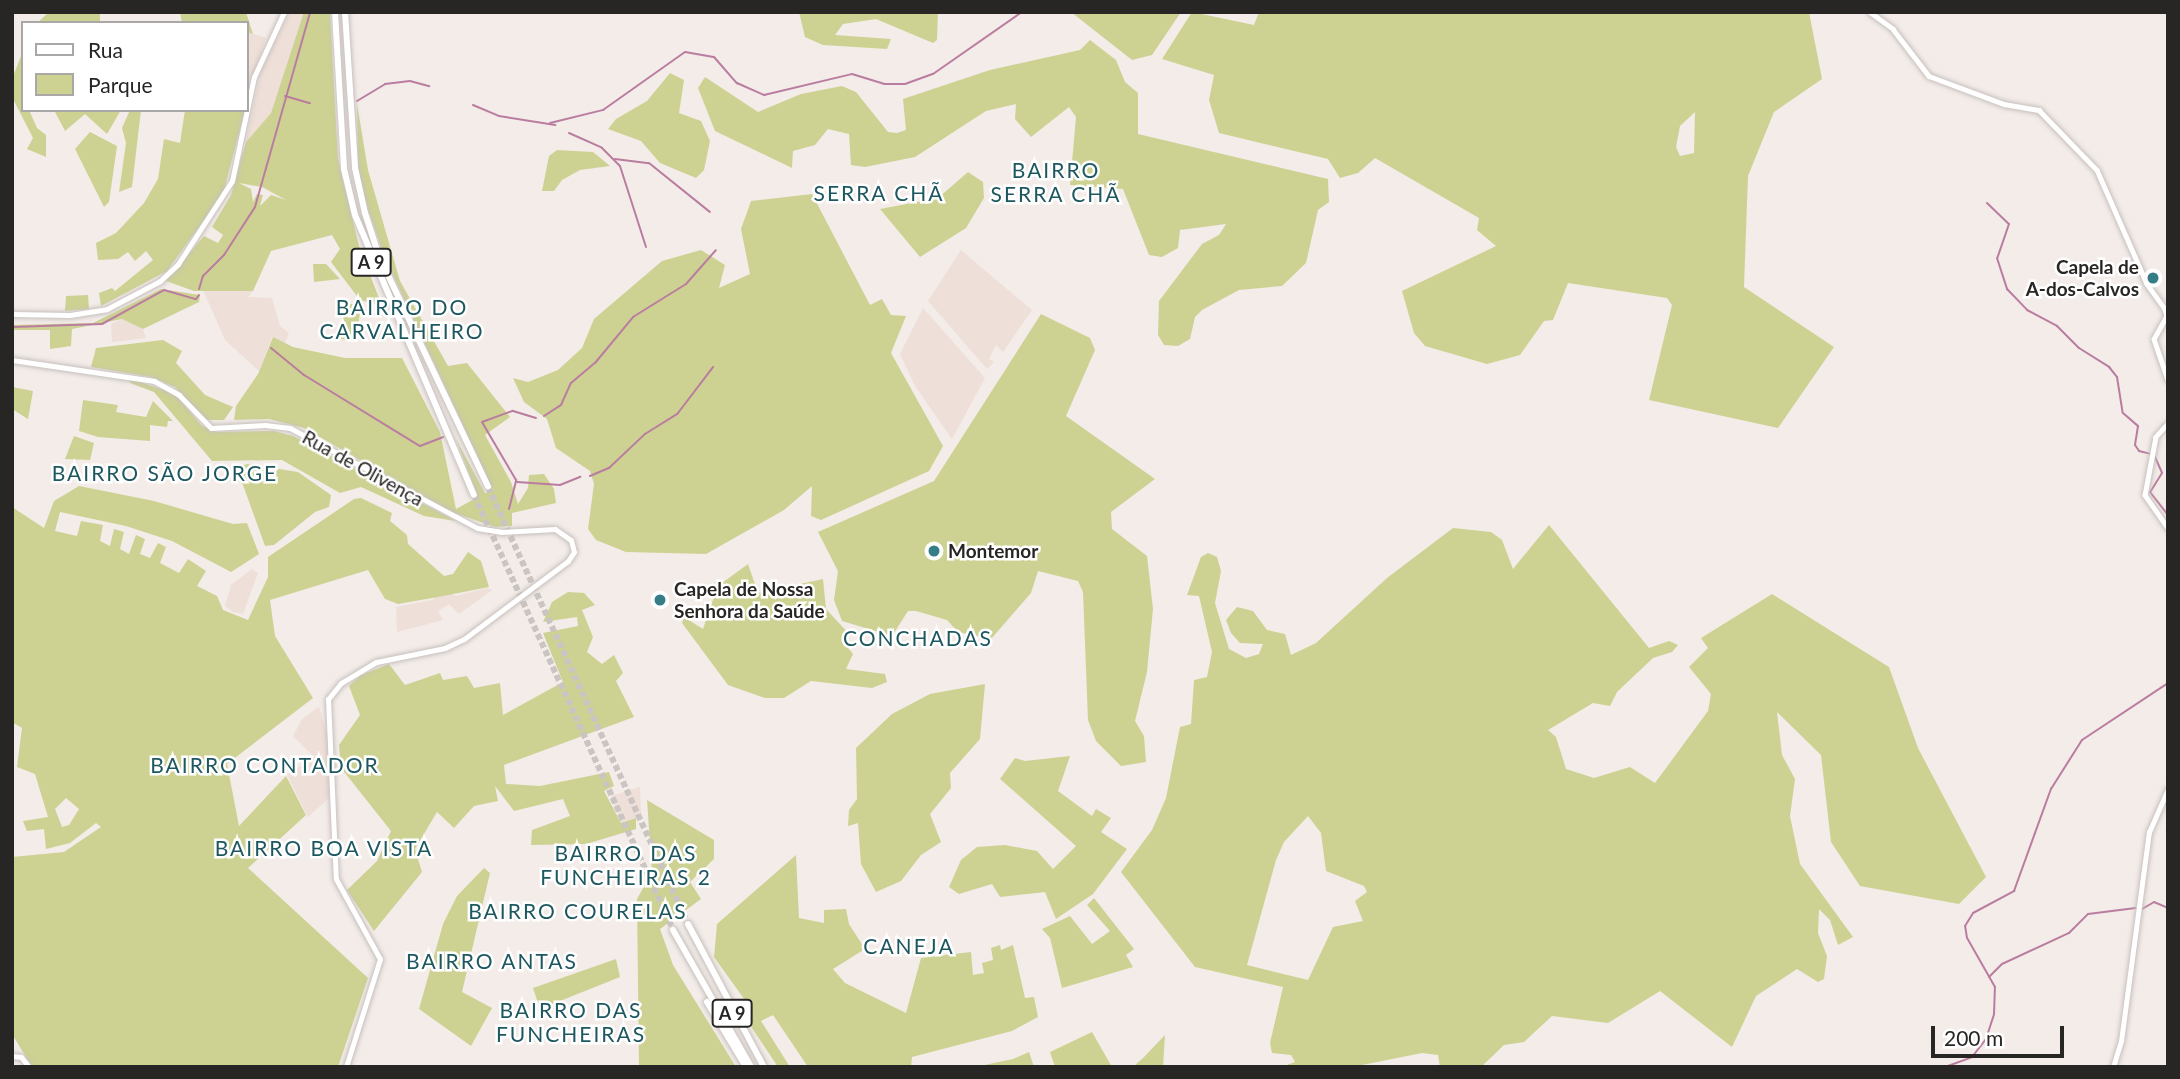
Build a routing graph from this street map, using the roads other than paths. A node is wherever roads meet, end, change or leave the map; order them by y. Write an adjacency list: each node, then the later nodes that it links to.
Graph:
1 (284, 12): 5 (main road)
2 (335, 12): 12 (highway, A 9)
3 (345, 12): 11 (highway, A 9)
4 (1870, 12): 9 (street)
5 (248, 106)
6 (247, 112): 7 (main road)
7 (12, 314)
8 (12, 360): 20 (main road, Rua de Olivença)
9 (2168, 380)
10 (2168, 425): 13 (street)
11 (488, 487)
12 (474, 495)
13 (2168, 528)
14 (2168, 789): 24 (main road)
15 (688, 924): 23 (highway, A 9)
16 (673, 930): 17 (highway, A 9)
17 (695, 971): 21 (highway); 22 (highway, A 9)
18 (12, 1056): 19 (main road)
19 (29, 1067)
20 (346, 1067)
21 (746, 1067)
22 (751, 1067)
23 (764, 1067)
24 (2113, 1067)

